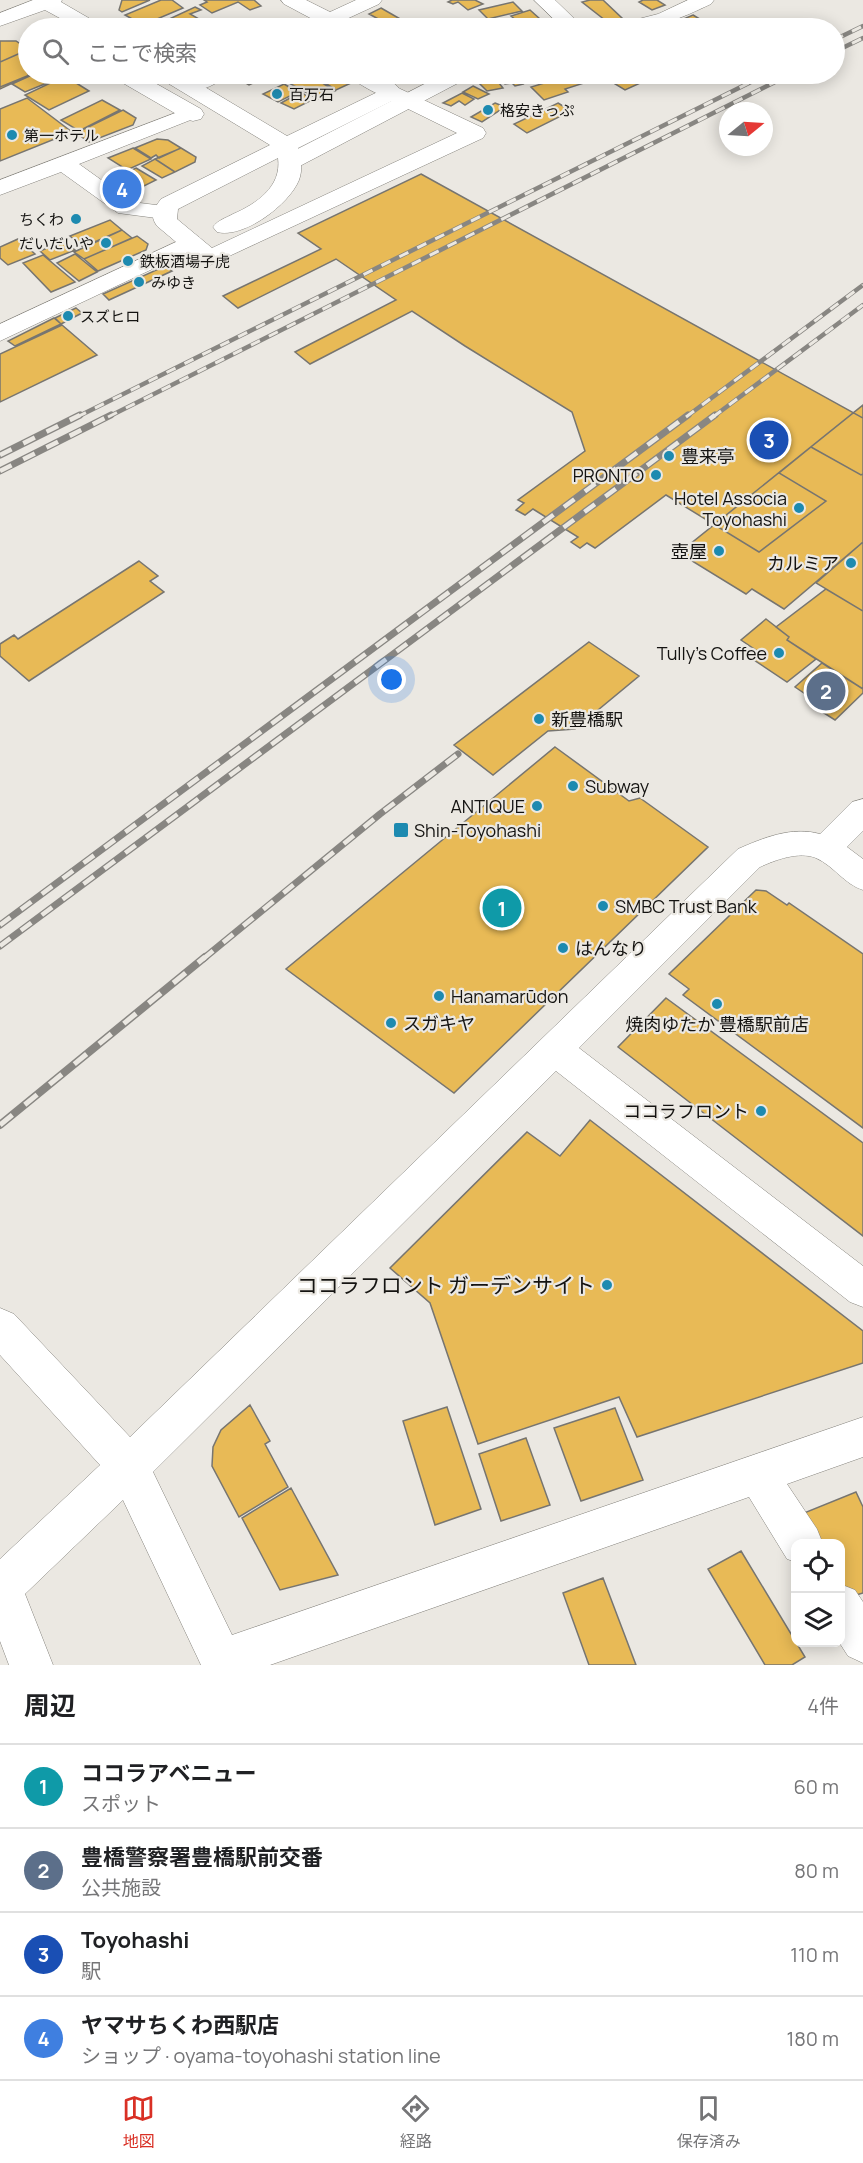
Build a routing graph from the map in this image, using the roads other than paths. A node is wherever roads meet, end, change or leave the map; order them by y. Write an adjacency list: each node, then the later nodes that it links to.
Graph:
1 (291, 0): 10 (street)
2 (372, 0): 11 (street)
3 (544, 0): 12 (street)
4 (704, 0): 13 (street)
5 (47, 1): 7 (street); 9 (street)
6 (0, 5): 7 (street)
7 (21, 12): 8 (street); 14 (street)
8 (31, 18)
9 (75, 18)
10 (314, 18)
11 (334, 18)
12 (563, 18)
13 (665, 18)
14 (0, 20)
15 (141, 84): 22 (street)
16 (186, 84): 20 (street)
17 (194, 84): 20 (street)
18 (377, 84): 21 (street)
19 (434, 84): 21 (street)
20 (190, 86): 26 (street)
21 (401, 96): 26 (street); 30 (street)
22 (191, 113): 23 (street); 27 (street)
23 (212, 125)
24 (243, 144): 25 (street)
25 (255, 162): 26 (street); 26 (street); 29 (street)
26 (288, 162): 30 (street)
27 (63, 163): 28 (street); 29 (street)
28 (0, 188)
29 (164, 212): 30 (street)
30 (191, 242): 31 (street)
31 (0, 333)
32 (863, 811): 33 (street)
33 (825, 848): 34 (street); 35 (street)
34 (863, 877)
35 (554, 1049): 36 (street); 39 (street)
36 (863, 1289)
37 (0, 1327): 39 (street)
38 (863, 1437): 40 (street)
39 (128, 1466): 42 (street); 45 (street)
40 (758, 1473): 41 (street); 45 (street)
41 (799, 1539)
42 (0, 1587): 46 (street)
43 (845, 1613): 44 (street)
44 (863, 1641)
45 (223, 1663)
46 (31, 1665)

